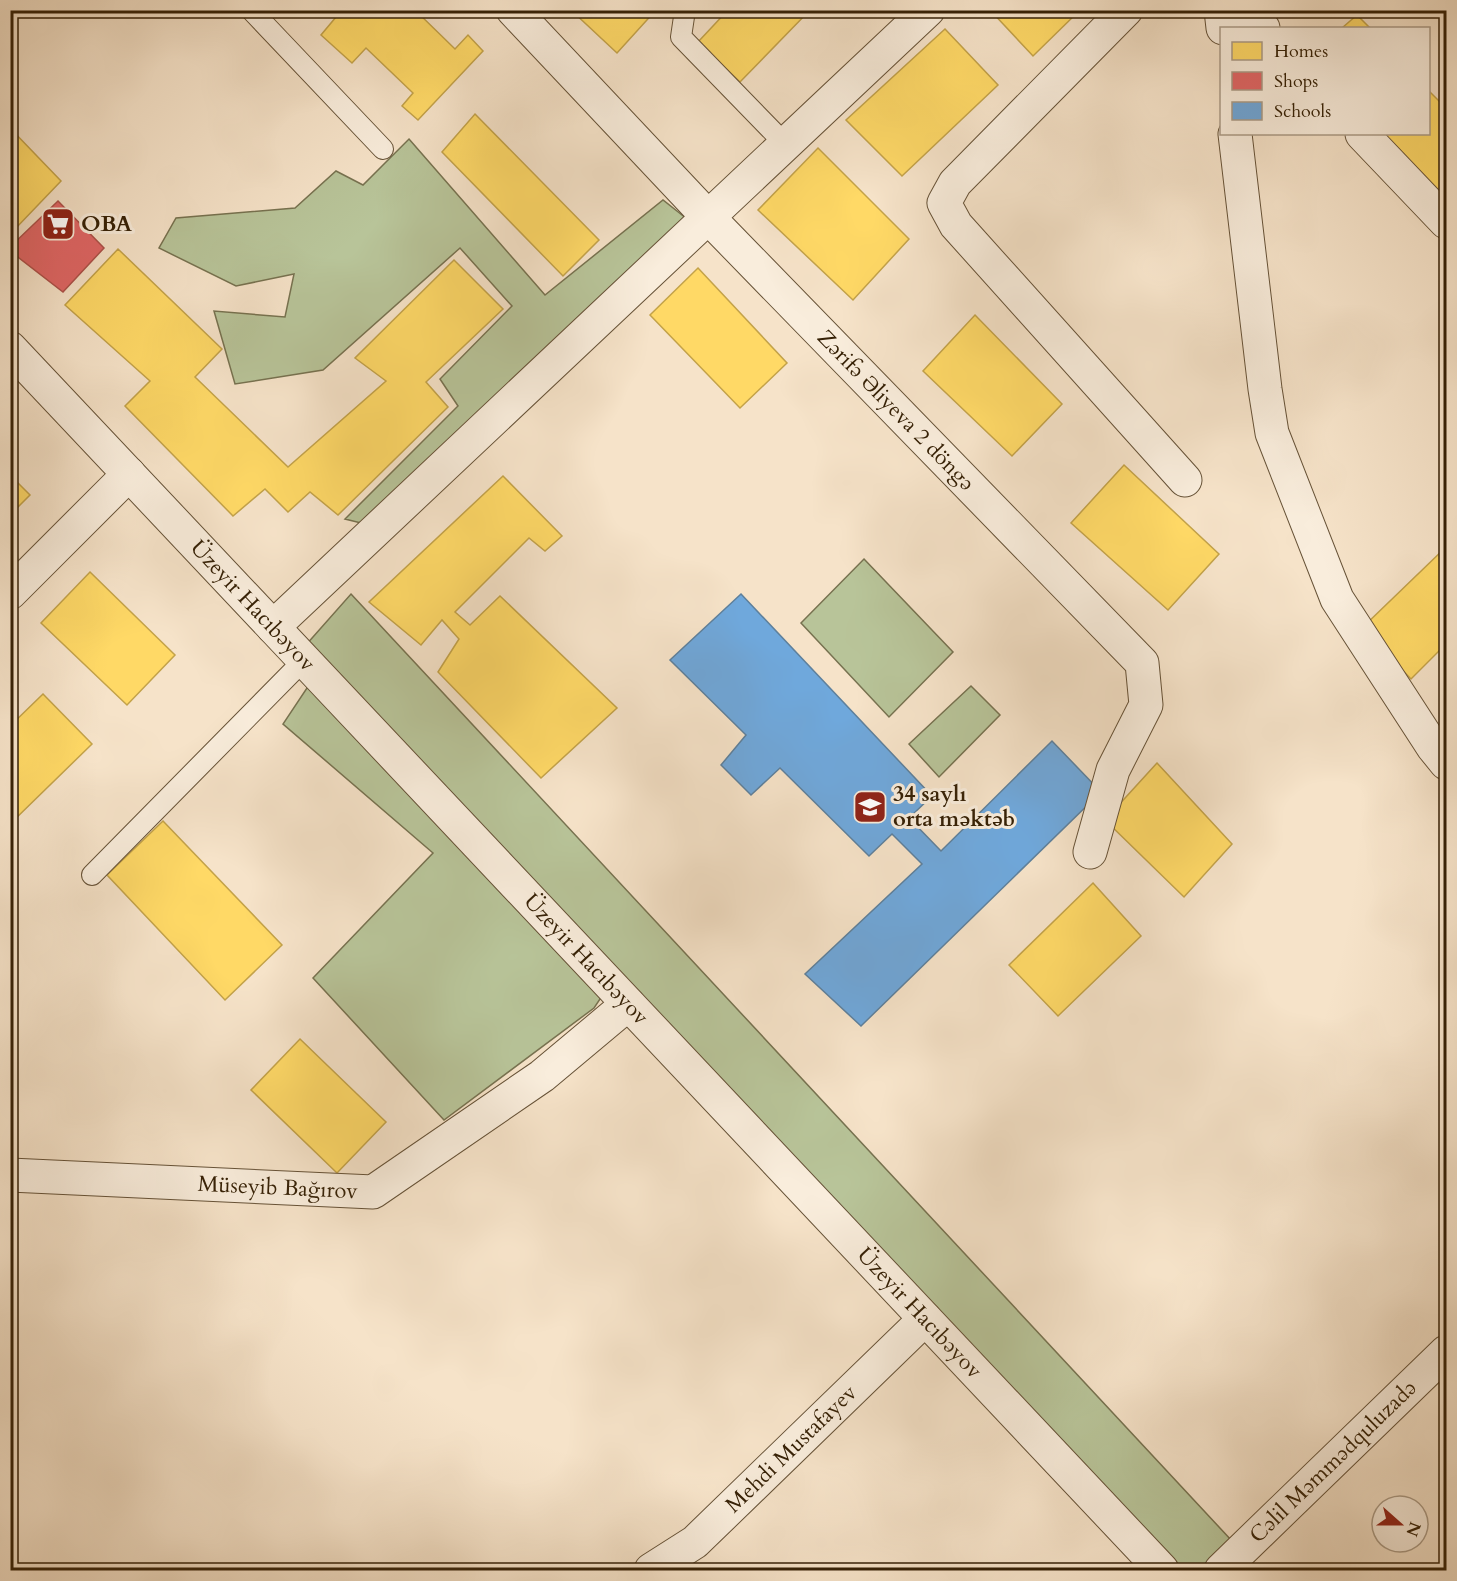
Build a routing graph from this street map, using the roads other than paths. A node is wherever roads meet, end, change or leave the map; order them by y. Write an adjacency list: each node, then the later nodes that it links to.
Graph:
1 (251, 10): 13 (lane)
2 (513, 10): 14 (street, Zərifə Əliyeva 2 döngə)
3 (685, 10): 12 (lane)
4 (928, 10): 12 (street)
5 (1126, 10): 18 (street)
6 (1221, 10): 8 (street)
7 (1246, 10): 9 (street)
8 (1223, 27)
9 (1262, 27)
10 (1235, 135): 22 (street)
11 (1363, 135): 15 (street)
12 (786, 144): 14 (street)
13 (383, 149)
14 (708, 217): 20 (street); 23 (street, Zərifə Əliyeva 2 döngə)
15 (1446, 222)
16 (10, 348): 17 (street, Üzeyir Hacıbəyov)
17 (129, 474): 19 (street); 20 (street, Üzeyir Hacıbəyov)
18 (1185, 480)
19 (10, 593)
20 (273, 627): 21 (street, Üzeyir Hacıbəyov)
21 (304, 660): 24 (lane); 25 (street, Üzeyir Hacıbəyov)
22 (1446, 763)
23 (1090, 852)
24 (92, 875)
25 (628, 1004): 26 (street, Müseyib Bağırov); 27 (street, Üzeyir Hacıbəyov)
26 (10, 1174)
27 (925, 1319): 29 (street, Mehdi Mustafayev); 30 (street, Üzeyir Hacıbəyov)
28 (1446, 1352): 31 (street, Cəlil Məmmədquluzadə)
29 (651, 1570)
30 (1162, 1570)
31 (1221, 1570)

